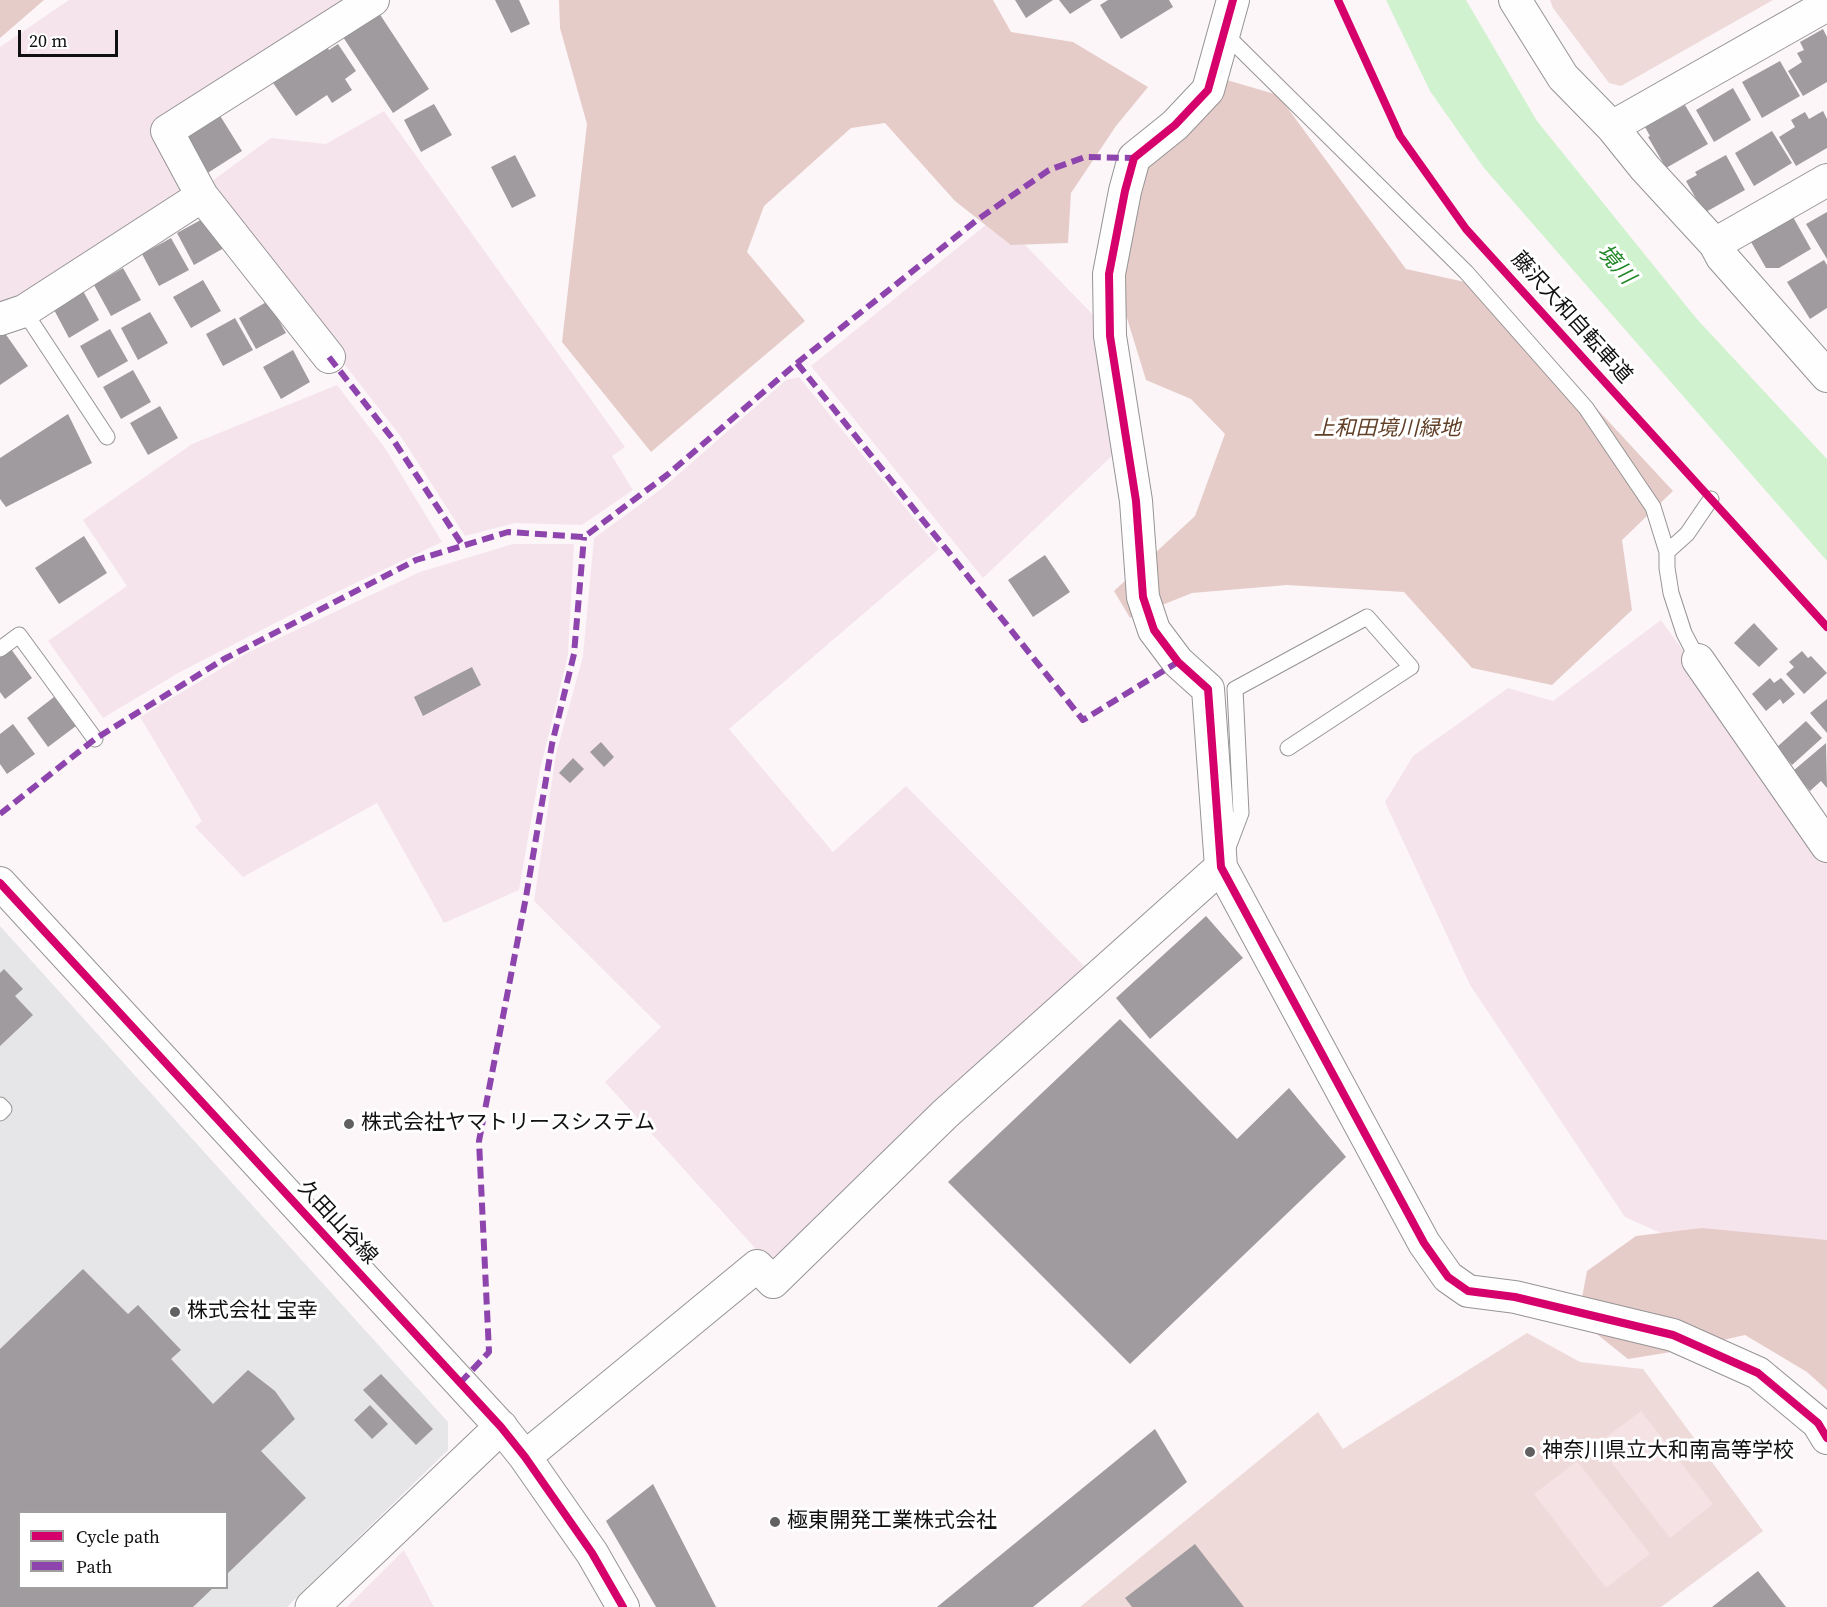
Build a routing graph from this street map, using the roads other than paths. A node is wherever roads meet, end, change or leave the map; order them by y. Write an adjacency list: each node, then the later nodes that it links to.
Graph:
1 (373, 0): 8 (street)
2 (1233, 0): 5 (street)
3 (1515, 0): 6 (street)
4 (1827, 4): 6 (street)
5 (1224, 33): 15 (lane); 21 (street)
6 (1612, 127): 9 (street)
7 (1827, 180): 9 (street)
8 (202, 196): 10 (street); 11 (street)
9 (1715, 244): 12 (street)
10 (12, 315): 13 (lane)
11 (329, 357)
12 (1827, 376)
13 (107, 436)
14 (1711, 499): 15 (lane)
15 (1667, 552): 17 (lane)
16 (0, 649): 18 (lane)
17 (1698, 660): 20 (street)
18 (95, 739)
19 (1288, 748): 21 (lane)
20 (1822, 828)
21 (1221, 867): 26 (street); 27 (street)
22 (0, 883): 25 (street, 久田山谷線)
23 (0, 1105): 24 (lane)
24 (0, 1113)
25 (501, 1427): 27 (street, 久田山谷線); 28 (street)
26 (1827, 1437)
27 (525, 1457): 29 (street, 久田山谷線)
28 (312, 1607)
29 (623, 1607)

